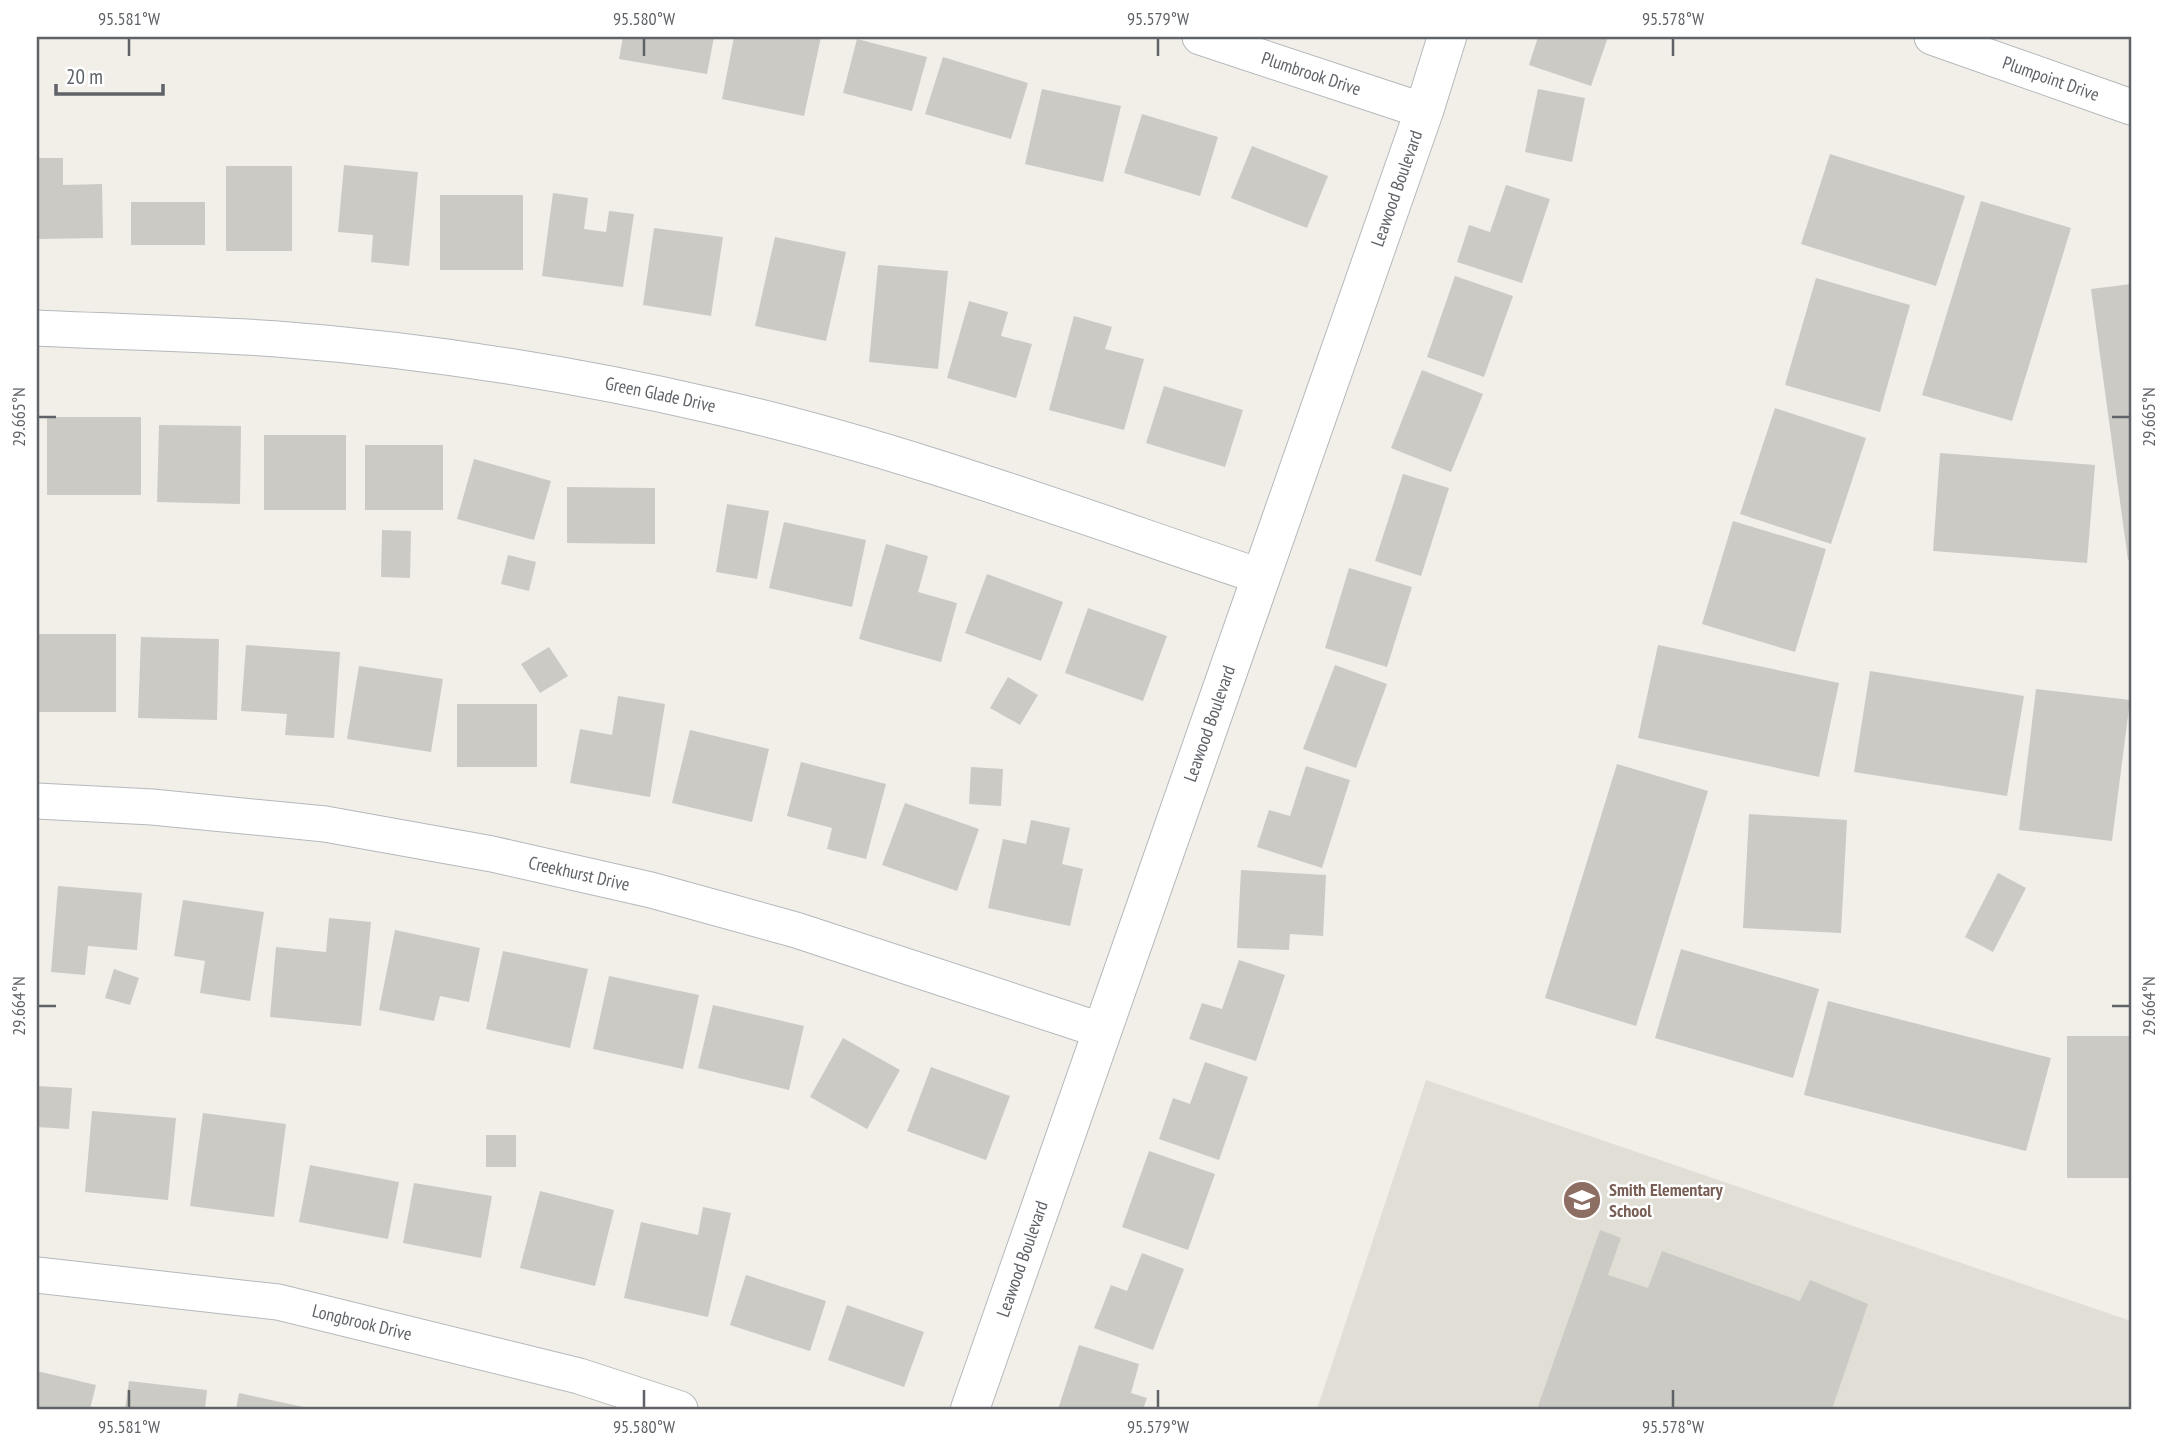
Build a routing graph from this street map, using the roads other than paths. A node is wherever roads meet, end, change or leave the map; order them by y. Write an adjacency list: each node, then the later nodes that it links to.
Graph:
1 (1200, 37): 5 (street, Plumbrook Drive)
2 (1447, 37): 5 (street, Leawood Boulevard)
3 (1932, 37): 4 (street, Plumpoint Drive)
4 (2131, 107)
5 (1424, 111): 7 (street, Leawood Boulevard)
6 (37, 328): 7 (street, Green Glade Drive)
7 (1262, 577): 9 (street, Leawood Boulevard)
8 (37, 801): 9 (street, Creekhurst Drive)
9 (1103, 1031): 12 (street, Leawood Boulevard)
10 (37, 1275): 11 (street, Longbrook Drive)
11 (680, 1409)
12 (970, 1409)

